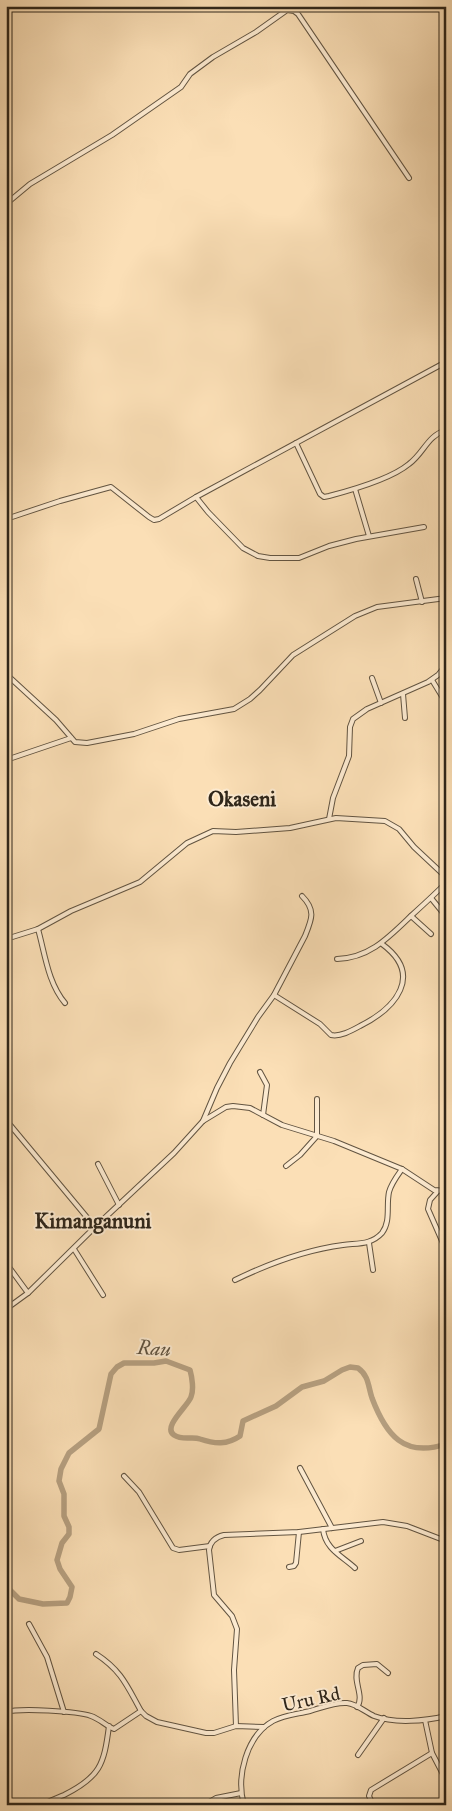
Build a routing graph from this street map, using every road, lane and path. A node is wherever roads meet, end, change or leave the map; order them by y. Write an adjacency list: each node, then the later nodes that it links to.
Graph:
1 (409, 178): 2 (street)
2 (6, 204)
3 (446, 362): 5 (street)
4 (446, 430): 6 (street)
5 (296, 443): 6 (street); 7 (street)
6 (355, 489): 10 (street)
7 (196, 497): 8 (street); 10 (street)
8 (6, 519)
9 (424, 527): 10 (street)
10 (369, 536)
11 (416, 579): 13 (street)
12 (446, 598): 13 (street)
13 (422, 602): 22 (street)
14 (446, 665): 17 (street)
15 (6, 674): 22 (street)
16 (372, 678): 20 (street)
17 (432, 680): 18 (street); 19 (street)
18 (402, 694): 20 (street); 21 (street)
19 (443, 698)
20 (381, 703): 24 (street)
21 (405, 718)
22 (71, 738): 23 (street)
23 (6, 760)
24 (329, 819): 25 (street); 31 (street)
25 (446, 877)
26 (446, 883): 28 (street)
27 (302, 896): 36 (street)
28 (431, 898): 29 (street); 30 (street)
29 (444, 914)
30 (411, 916): 32 (street); 34 (street)
31 (38, 929): 33 (street); 37 (street)
32 (431, 934)
33 (6, 939)
34 (382, 944): 35 (street); 36 (street)
35 (337, 959)
36 (274, 995): 42 (street)
37 (66, 1003)
38 (260, 1072): 40 (street)
39 (317, 1099): 43 (street)
40 (263, 1115): 42 (street); 43 (street)
41 (6, 1120): 50 (street)
42 (203, 1121): 49 (street)
43 (317, 1136): 45 (street); 46 (street)
44 (98, 1164): 49 (street)
45 (286, 1166)
46 (402, 1169): 47 (street); 51 (street)
47 (438, 1191): 48 (street); 53 (street)
48 (446, 1191)
49 (119, 1205): 50 (street)
50 (95, 1227): 52 (street)
51 (369, 1243): 55 (street); 56 (street)
52 (74, 1249): 57 (street); 58 (street)
53 (446, 1250)
54 (6, 1264): 57 (street)
55 (373, 1270)
56 (235, 1280)
57 (28, 1294): 59 (street)
58 (103, 1295)
59 (6, 1309)
60 (300, 1468): 62 (street)
61 (124, 1476): 67 (street)
62 (332, 1528): 63 (street); 66 (street)
63 (323, 1530): 64 (street); 68 (street)
64 (299, 1532): 67 (street); 69 (street)
65 (361, 1541): 68 (street)
66 (446, 1541)
67 (210, 1546): 82 (street)
68 (335, 1551): 70 (street)
69 (289, 1567)
70 (355, 1568)
71 (29, 1624): 76 (street)
72 (96, 1654): 77 (street)
73 (388, 1673): 74 (street)
74 (357, 1707): 79 (street, Uru Rd); 83 (street, Uru Rd)
75 (6, 1712): 76 (street)
76 (64, 1712): 81 (street)
77 (141, 1712): 81 (street); 82 (street)
78 (446, 1716): 80 (street, Uru Rd)
79 (384, 1718): 80 (street, Uru Rd); 85 (street)
80 (425, 1720): 84 (street)
81 (109, 1726): 88 (street)
82 (236, 1726): 83 (street)
83 (264, 1727): 87 (street, Uru Rd)
84 (432, 1753): 86 (street); 91 (street)
85 (358, 1755)
86 (446, 1780)
87 (241, 1794): 89 (street); 90 (street, Uru Rd)
88 (42, 1805)
89 (204, 1805)
90 (244, 1805)
91 (373, 1805)

